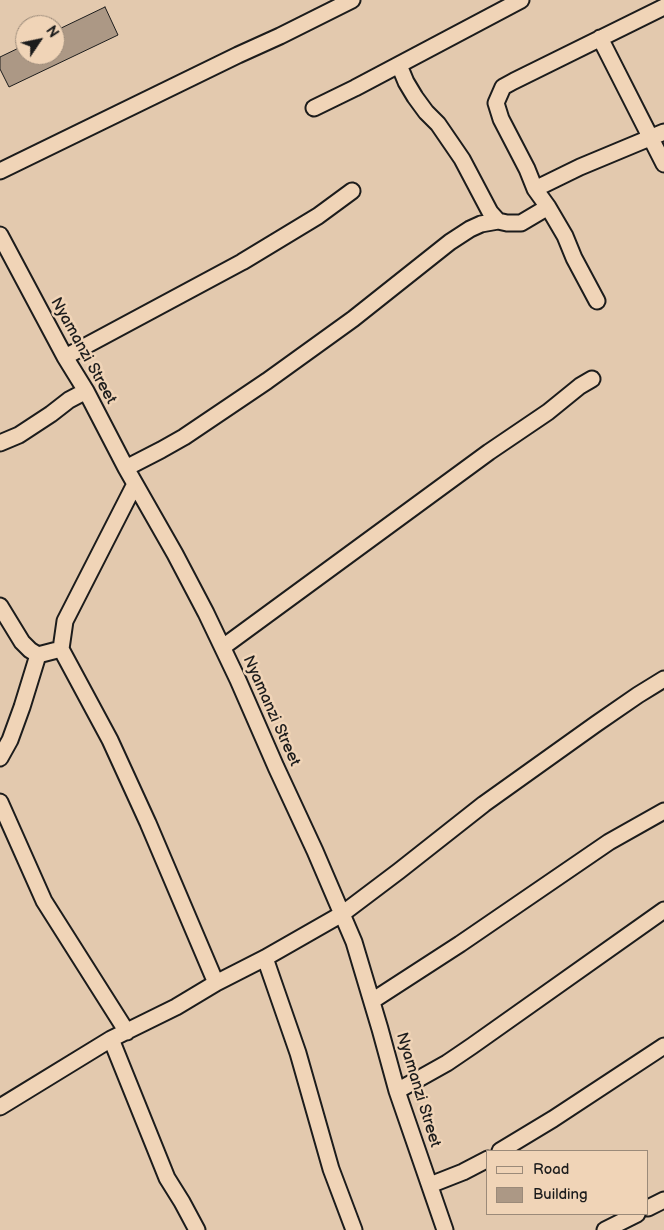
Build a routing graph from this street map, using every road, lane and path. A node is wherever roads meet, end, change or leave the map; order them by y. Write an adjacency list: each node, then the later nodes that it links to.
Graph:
1 (352, 0): 9 (street)
2 (521, 0): 5 (street)
3 (664, 7): 4 (street)
4 (600, 38): 7 (street); 10 (street)
5 (399, 65): 6 (street); 13 (street)
6 (314, 108)
7 (658, 136): 8 (street); 10 (street)
8 (664, 164)
9 (0, 171)
10 (535, 189): 12 (street)
11 (352, 191): 16 (street)
12 (548, 207): 13 (street); 15 (street)
13 (498, 221): 20 (street)
14 (0, 235): 16 (street, Nyamanzi Street)
15 (597, 301)
16 (65, 357): 18 (street, Nyamanzi Street)
17 (592, 379): 23 (street)
18 (86, 391): 19 (street); 20 (street, Nyamanzi Street)
19 (0, 443)
20 (126, 468): 21 (street, Nyamanzi Street)
21 (135, 484): 23 (street, Nyamanzi Street); 24 (street)
22 (0, 606): 25 (street)
23 (223, 647): 31 (street, Nyamanzi Street)
24 (61, 650): 25 (street); 33 (street)
25 (38, 655): 27 (street)
26 (664, 679): 31 (street)
27 (0, 758)
28 (0, 802): 35 (street)
29 (664, 811): 34 (street)
30 (664, 910): 38 (street)
31 (342, 914): 32 (street); 34 (street, Nyamanzi Street)
32 (265, 958): 33 (street); 47 (street)
33 (216, 983): 35 (street)
34 (372, 1001): 38 (street, Nyamanzi Street)
35 (127, 1032): 36 (street)
36 (111, 1038): 39 (street); 46 (street)
37 (664, 1046): 40 (street)
38 (397, 1091): 42 (street, Nyamanzi Street)
39 (0, 1107)
40 (502, 1150)
41 (487, 1160): 42 (street)
42 (430, 1185): 48 (street, Nyamanzi Street)
43 (664, 1200): 44 (street)
44 (649, 1208)
45 (636, 1215): 49 (street)
46 (197, 1230)
47 (354, 1230)
48 (445, 1230)
49 (605, 1230)

